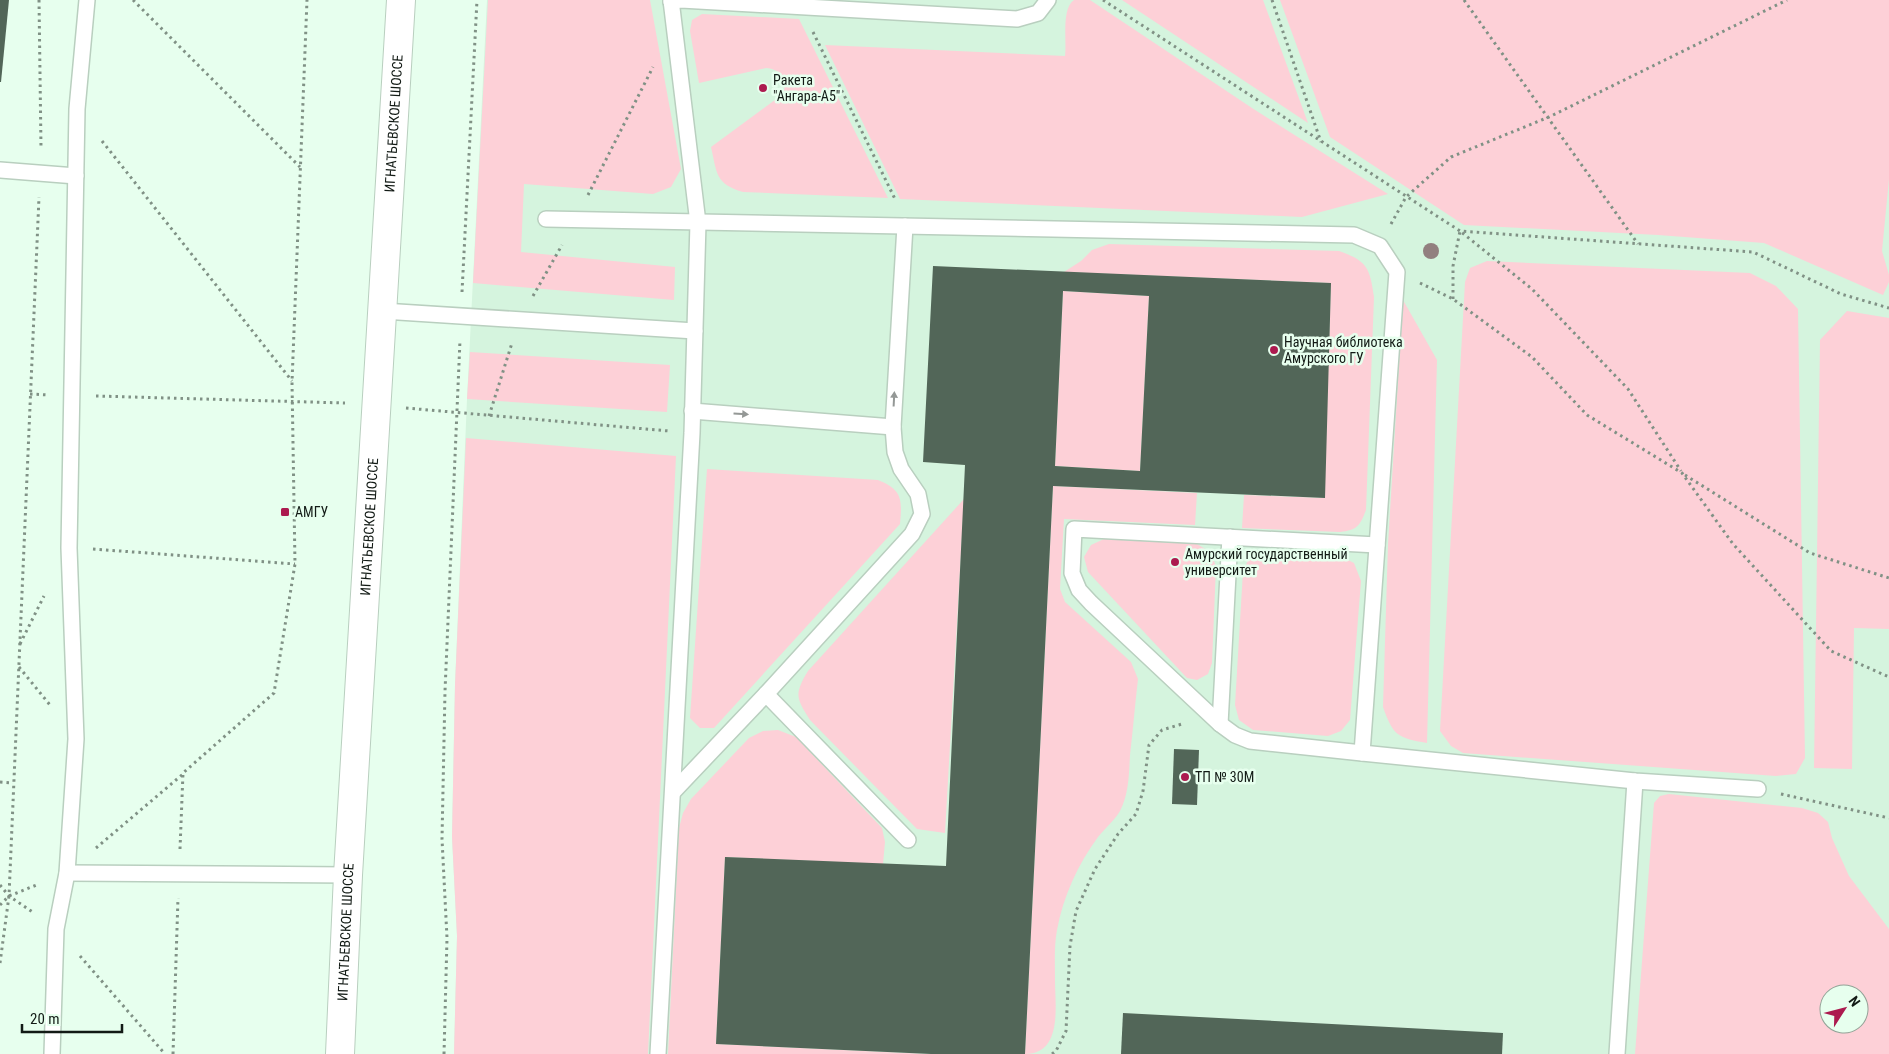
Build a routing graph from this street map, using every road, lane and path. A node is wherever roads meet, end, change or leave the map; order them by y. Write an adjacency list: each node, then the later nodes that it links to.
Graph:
1 (39, 0): 14 (path)
2 (87, 0): 15 (lane)
3 (133, 0): 18 (path)
4 (307, 0): 18 (path)
5 (401, 0): 32 (main road, ИГНАТЬЕВСКОЕ ШОССЕ)
6 (477, 0): 33 (path)
7 (1048, 0): 13 (lane)
8 (1103, 0): 17 (path)
9 (1272, 0): 17 (path)
10 (1464, 0): 16 (path)
11 (1787, 0): 16 (path)
12 (671, 1): 13 (lane); 24 (lane)
13 (800, 7): 25 (path)
14 (41, 107): 15 (path); 20 (path)
15 (77, 109): 21 (lane); 35 (path)
16 (1549, 117): 22 (path); 27 (path)
17 (1322, 143): 22 (path)
18 (300, 168): 35 (path)
19 (0, 170): 20 (lane)
20 (40, 174): 21 (lane); 50 (path)
21 (76, 176): 41 (lane)
22 (1406, 197): 26 (path); 28 (path)
23 (546, 219): 24 (lane)
24 (698, 223): 25 (lane); 34 (lane)
25 (905, 226): 28 (lane); 37 (lane, one-way to 25)
26 (1460, 231): 27 (path); 30 (path); 38 (path)
27 (1639, 244): 31 (path)
28 (1380, 246): 29 (lane)
29 (1397, 272): 30 (path); 40 (lane)
30 (1452, 299): 38 (path)
31 (1889, 308)
32 (383, 311): 33 (lane); 57 (main road, ИГНАТЬЕВСКОЕ ШОССЕ)
33 (461, 317): 34 (lane); 66 (path)
34 (695, 331): 36 (lane)
35 (292, 382): 42 (path)
36 (692, 411): 37 (lane, one-way to 37); 52 (lane)
37 (893, 426): 45 (lane)
38 (1682, 474): 43 (path); 44 (path)
39 (1230, 537): 40 (lane); 46 (lane); 46 (lane)
40 (1377, 545): 47 (lane)
41 (69, 548): 42 (path); 55 (lane)
42 (294, 564): 56 (path)
43 (1889, 578)
44 (1889, 678)
45 (766, 694): 52 (lane); 54 (lane)
46 (1220, 724): 47 (lane); 68 (path)
47 (1362, 753): 49 (lane)
48 (0, 782): 50 (path)
49 (1635, 782): 51 (lane); 69 (lane)
50 (14, 783): 59 (path)
51 (1758, 789): 53 (path)
52 (673, 792): 67 (lane)
53 (1889, 818)
54 (908, 840)
55 (66, 873): 56 (lane); 60 (lane)
56 (178, 874): 57 (lane); 64 (path)
57 (348, 875): 65 (main road, ИГНАТЬЕВСКОЕ ШОССЕ)
58 (0, 885): 59 (path)
59 (9, 896): 60 (path); 61 (path)
60 (56, 929): 62 (lane); 63 (path)
61 (0, 963)
62 (52, 1054)
63 (164, 1054)
64 (173, 1054)
65 (340, 1054)
66 (444, 1054)
67 (658, 1054)
68 (1052, 1054)
69 (1617, 1054)

